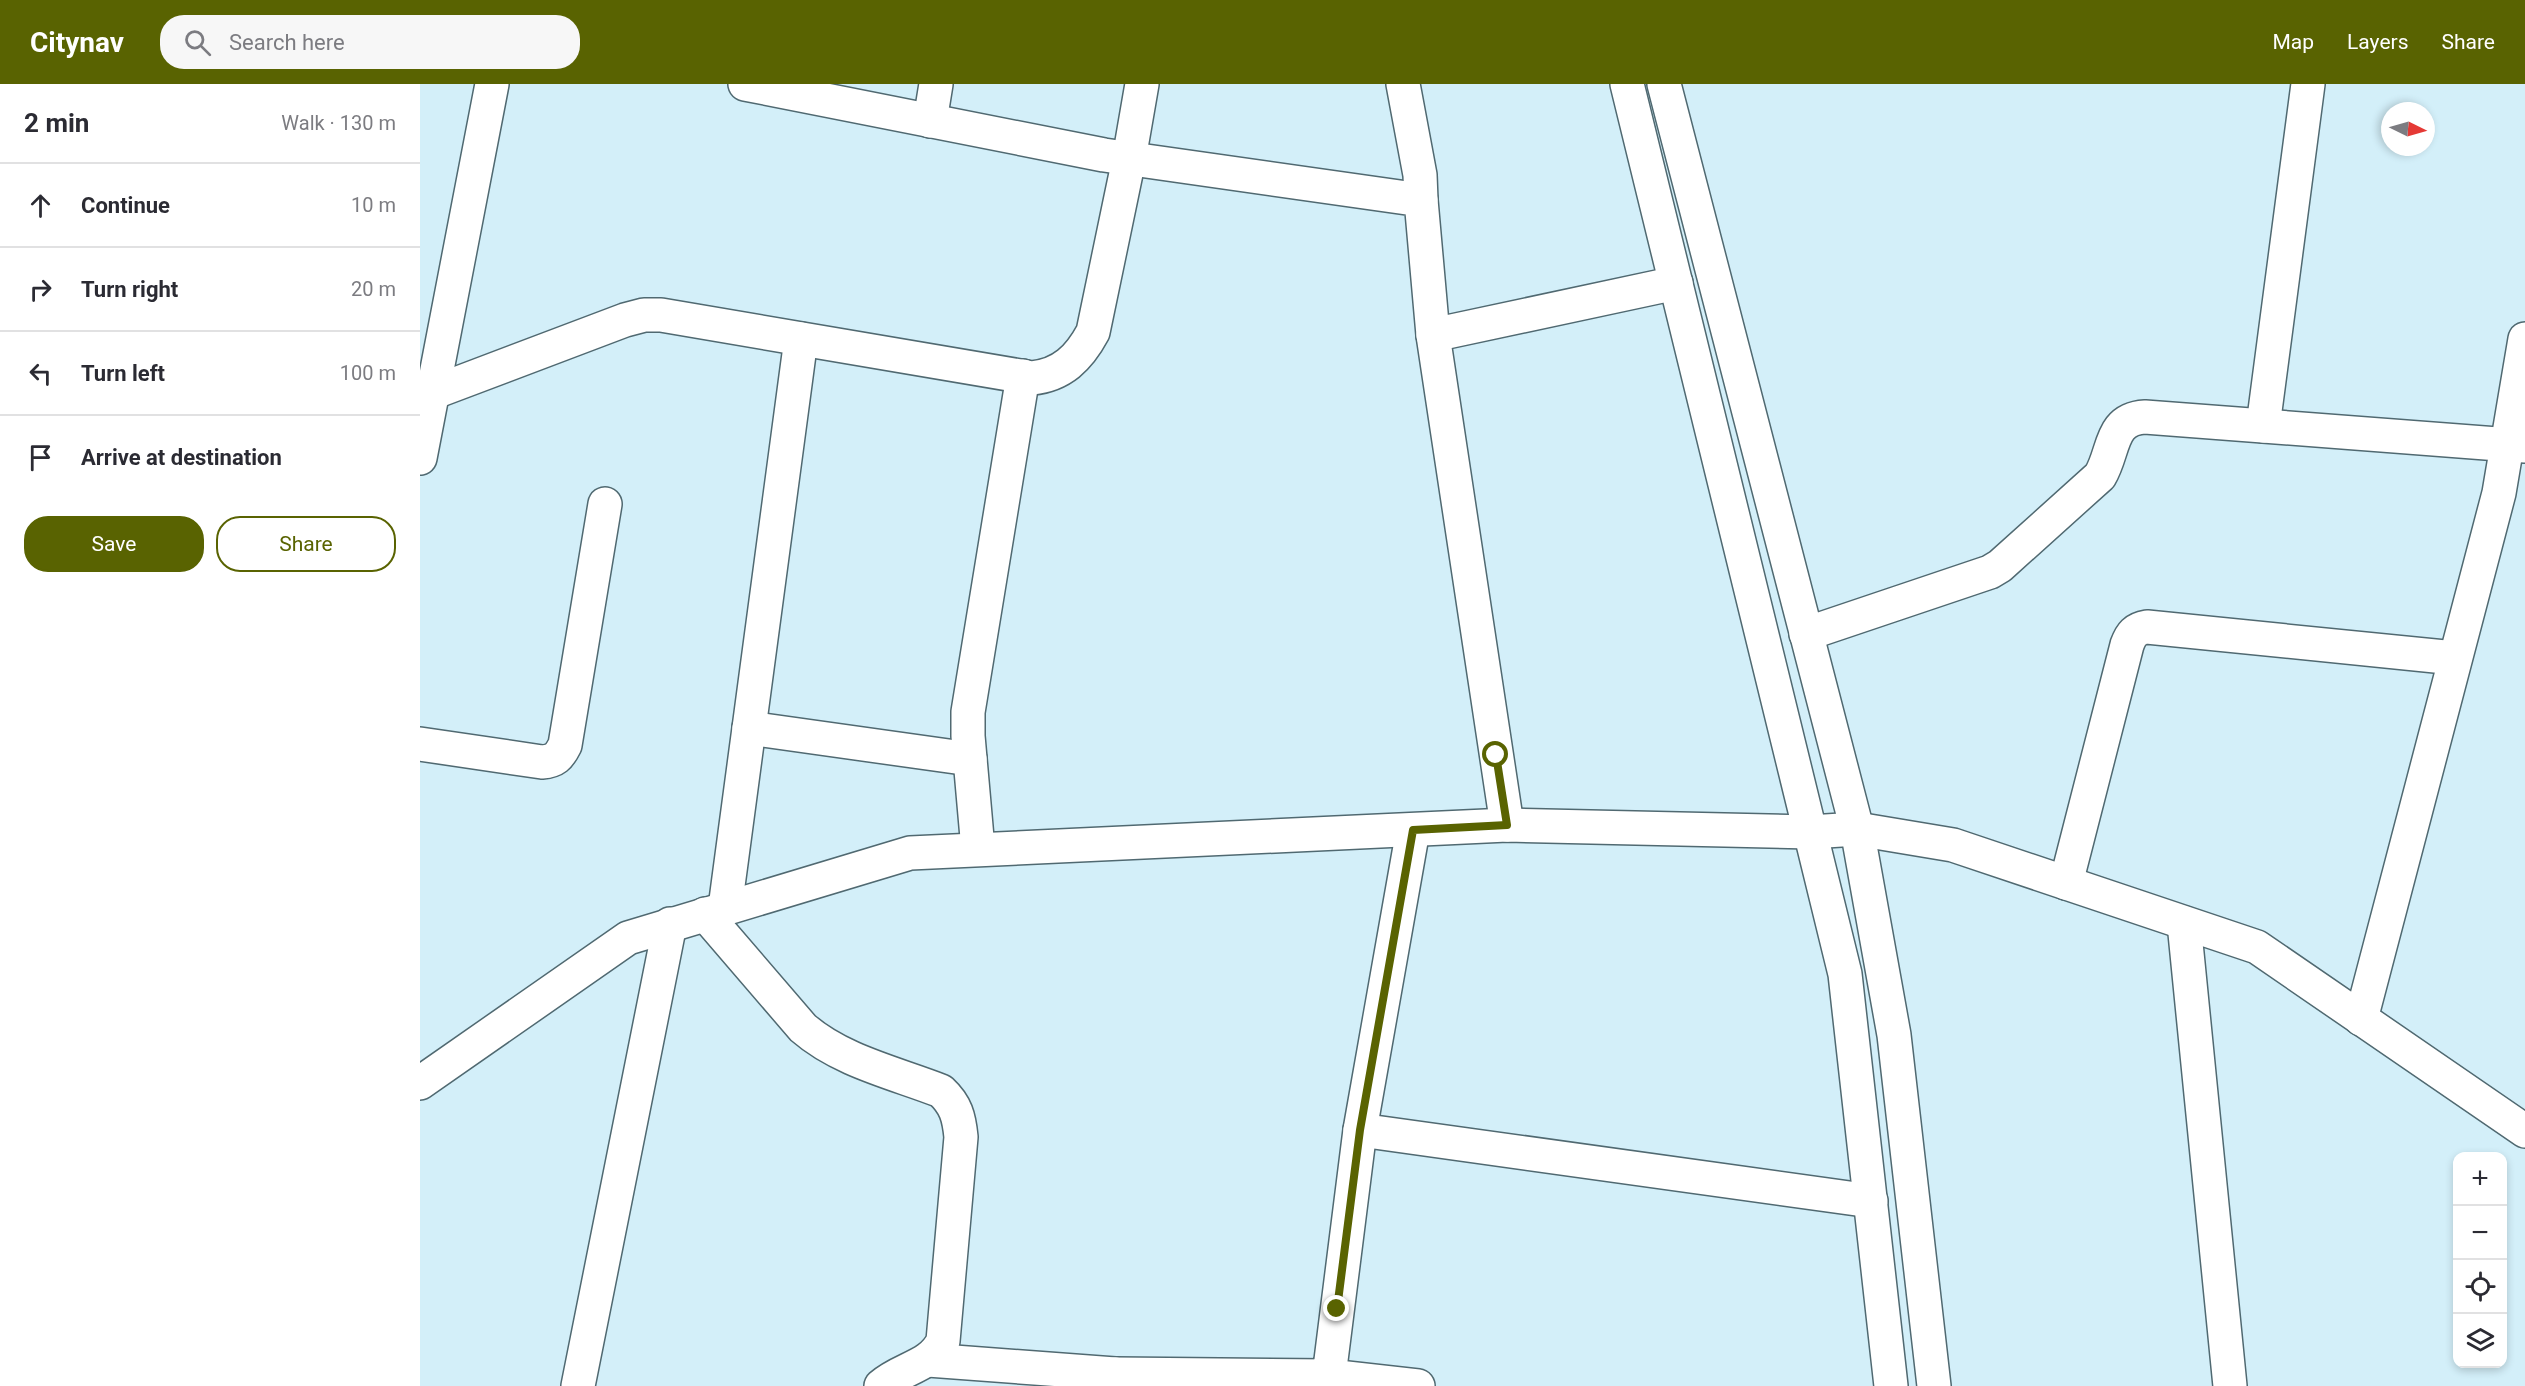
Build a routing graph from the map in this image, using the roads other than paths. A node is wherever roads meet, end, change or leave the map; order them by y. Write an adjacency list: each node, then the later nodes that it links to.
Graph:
1 (492, 84): 17 (street)
2 (745, 84): 9 (street)
3 (936, 84): 9 (street)
4 (1142, 84): 10 (street)
5 (1403, 84): 11 (street)
6 (1627, 84): 12 (street)
7 (1664, 84): 22 (street)
8 (2308, 84): 18 (street)
9 (930, 121): 10 (street)
10 (1129, 159): 11 (street); 16 (street)
11 (1421, 200): 13 (street)
12 (1676, 283): 13 (street); 30 (street)
13 (1433, 334): 27 (street)
14 (801, 339): 16 (street); 17 (street); 24 (street)
15 (2525, 339): 19 (street)
16 (1023, 376): 26 (street)
17 (432, 393): 20 (street)
18 (2263, 426): 19 (street); 22 (street)
19 (2516, 446): 23 (street)
20 (420, 458)
21 (604, 504): 25 (street)
22 (1806, 634): 28 (street)
23 (2456, 658): 32 (street); 36 (street)
24 (749, 728): 26 (street); 33 (street)
25 (420, 744)
26 (970, 759): 31 (street)
27 (1507, 825): 29 (street); 30 (street)
28 (1857, 829): 30 (street); 32 (street); 48 (street)
29 (1413, 830): 31 (street); 38 (street)
30 (1810, 832): 40 (street)
31 (978, 849): 33 (street)
32 (2066, 883): 34 (street)
33 (715, 911): 35 (street); 41 (street)
34 (2184, 923): 36 (street); 49 (street)
35 (670, 924): 37 (street); 44 (street)
36 (2361, 1018): 39 (street)
37 (420, 1083)
38 (1360, 1130): 40 (street); 42 (street)
39 (2525, 1131)
40 (1871, 1201): 47 (street)
41 (928, 1360): 43 (street); 45 (street)
42 (1329, 1376): 43 (street); 46 (street)
43 (1114, 1380)
44 (578, 1386)
45 (881, 1386)
46 (1418, 1386)
47 (1891, 1386)
48 (1934, 1386)
49 (2230, 1386)

